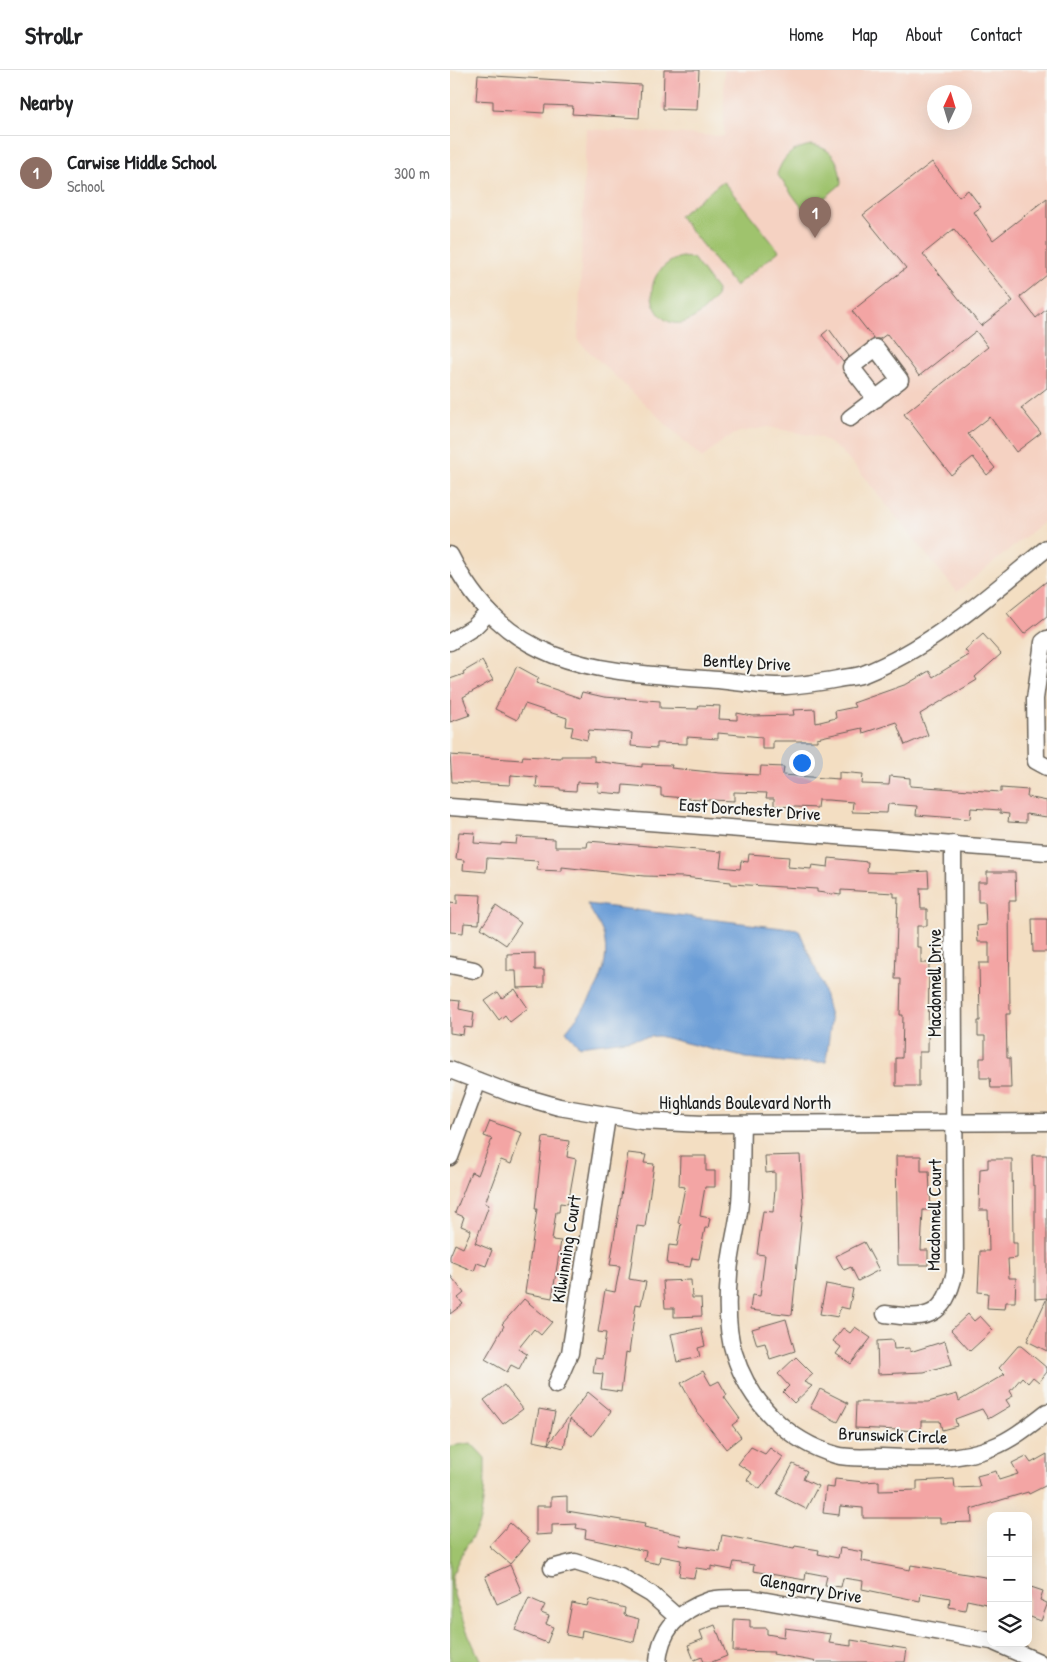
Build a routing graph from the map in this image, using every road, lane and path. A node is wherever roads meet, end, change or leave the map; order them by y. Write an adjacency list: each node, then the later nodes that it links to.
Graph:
1 (876, 399): 2 (street)
2 (850, 418)
3 (1047, 548): 5 (street, Bentley Drive)
4 (450, 555): 5 (street, Bentley Drive)
5 (489, 612): 7 (street)
6 (1047, 639): 8 (street)
7 (450, 642)
8 (1047, 767)
9 (450, 807): 10 (street, East Dorchester Drive)
10 (953, 844): 11 (street, East Dorchester Drive); 17 (street, Macdonnell Drive)
11 (1047, 852)
12 (450, 965): 13 (street)
13 (474, 970)
14 (450, 1070): 15 (street, Highlands Boulevard North)
15 (478, 1082): 16 (street, Highlands Boulevard North); 20 (street)
16 (607, 1117): 19 (street, Highlands Boulevard North); 22 (street, Kilwinning Court)
17 (954, 1122): 18 (street, Highlands Boulevard North); 19 (street, Highlands Boulevard North); 21 (street, Macdonnell Court)
18 (1047, 1122)
19 (742, 1124): 23 (street, Brunswick Circle)
20 (450, 1157)
21 (884, 1314)
22 (556, 1385)
23 (1047, 1412)
24 (552, 1568): 25 (street)
25 (677, 1617): 26 (street, Glengarry Drive); 28 (street)
26 (987, 1640)
27 (1005, 1647): 29 (street)
28 (658, 1662)
29 (1039, 1662)

